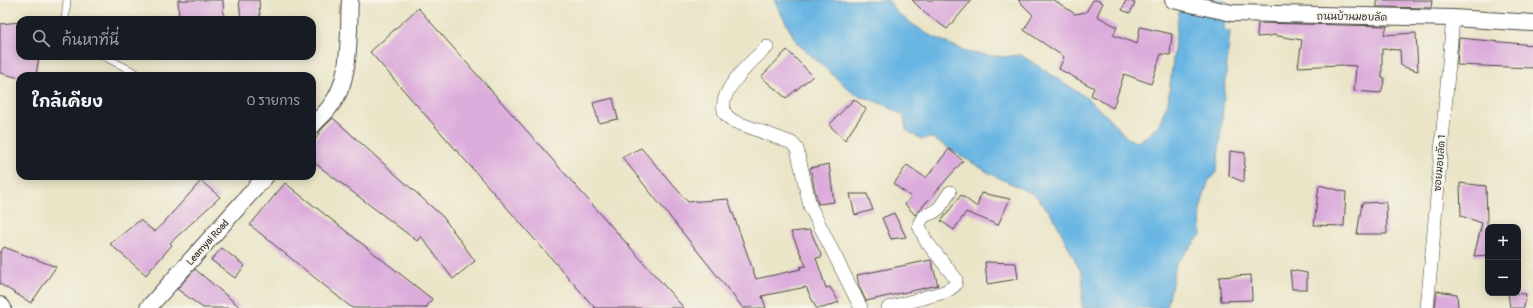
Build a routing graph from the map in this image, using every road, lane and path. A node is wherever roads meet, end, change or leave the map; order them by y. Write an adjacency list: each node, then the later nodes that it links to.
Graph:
1 (67, 0): 4 (lane)
2 (350, 0): 10 (street)
3 (1175, 0): 5 (street, ถนนบ้านมอบลัด)
4 (65, 16)
5 (1452, 18): 6 (street, ถนนบ้านมอบลัด); 16 (street, ซอยมอบลัด 1)
6 (1533, 23)
7 (767, 47): 14 (street)
8 (112, 60): 9 (lane)
9 (134, 72)
10 (316, 122)
11 (262, 180): 13 (street, Leamyai Road)
12 (950, 192): 15 (street)
13 (148, 308)
14 (861, 308)
15 (888, 308)
16 (1427, 308)

